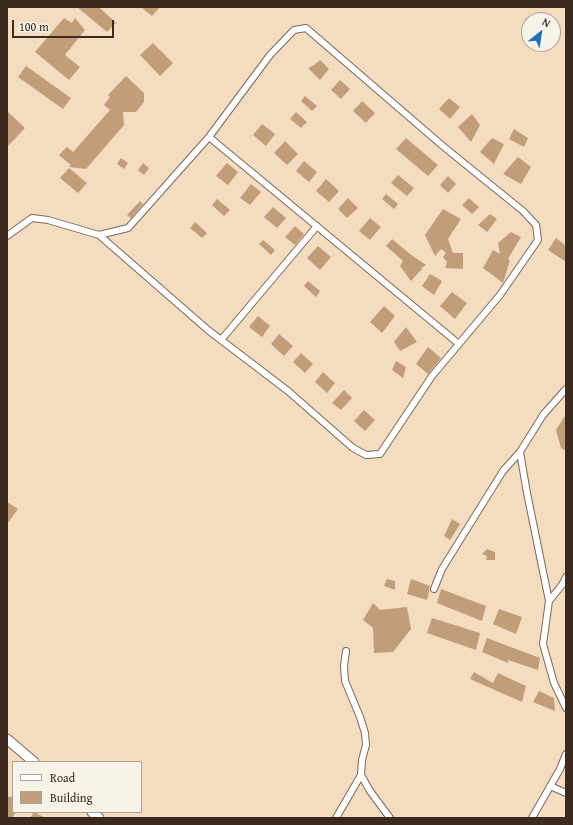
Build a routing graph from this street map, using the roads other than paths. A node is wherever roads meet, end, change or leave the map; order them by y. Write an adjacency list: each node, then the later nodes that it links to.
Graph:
1 (209, 137): 2 (street); 3 (street); 6 (street)
2 (317, 226): 5 (street); 6 (street)
3 (99, 235): 4 (street); 5 (street)
4 (7, 236)
5 (221, 340): 6 (street)
6 (459, 344)
7 (566, 389): 8 (street)
8 (520, 452): 10 (street); 11 (street)
9 (566, 577): 11 (street)
10 (434, 589)
11 (549, 601): 13 (street)
12 (346, 651): 17 (street)
13 (566, 706)
14 (7, 739): 16 (main road)
15 (566, 754): 18 (street)
16 (33, 761)
17 (362, 775): 20 (street); 21 (street)
18 (550, 786): 19 (street); 22 (street)
19 (566, 793)
20 (336, 818)
21 (390, 818)
22 (532, 818)

